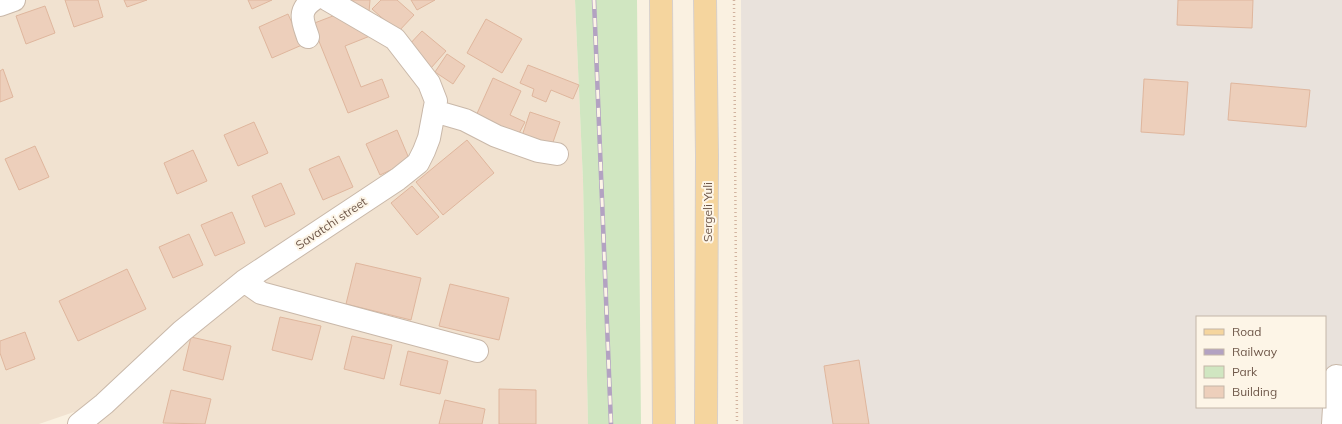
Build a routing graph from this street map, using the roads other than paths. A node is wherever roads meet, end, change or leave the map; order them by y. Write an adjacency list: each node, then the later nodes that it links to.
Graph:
1 (14, 0): 6 (street)
2 (313, 0): 7 (street)
3 (328, 0): 8 (street, Savatchi street)
4 (661, 0): 14 (main road)
5 (705, 0): 15 (main road, Sergeli Yuli)
6 (0, 5)
7 (308, 37)
8 (434, 111): 9 (street); 10 (street, Savatchi street)
9 (557, 154)
10 (244, 281): 11 (street); 13 (street, Savatchi street)
11 (477, 351)
12 (1342, 377): 16 (street)
13 (90, 421)
14 (664, 424)
15 (706, 424)
16 (1333, 424)

